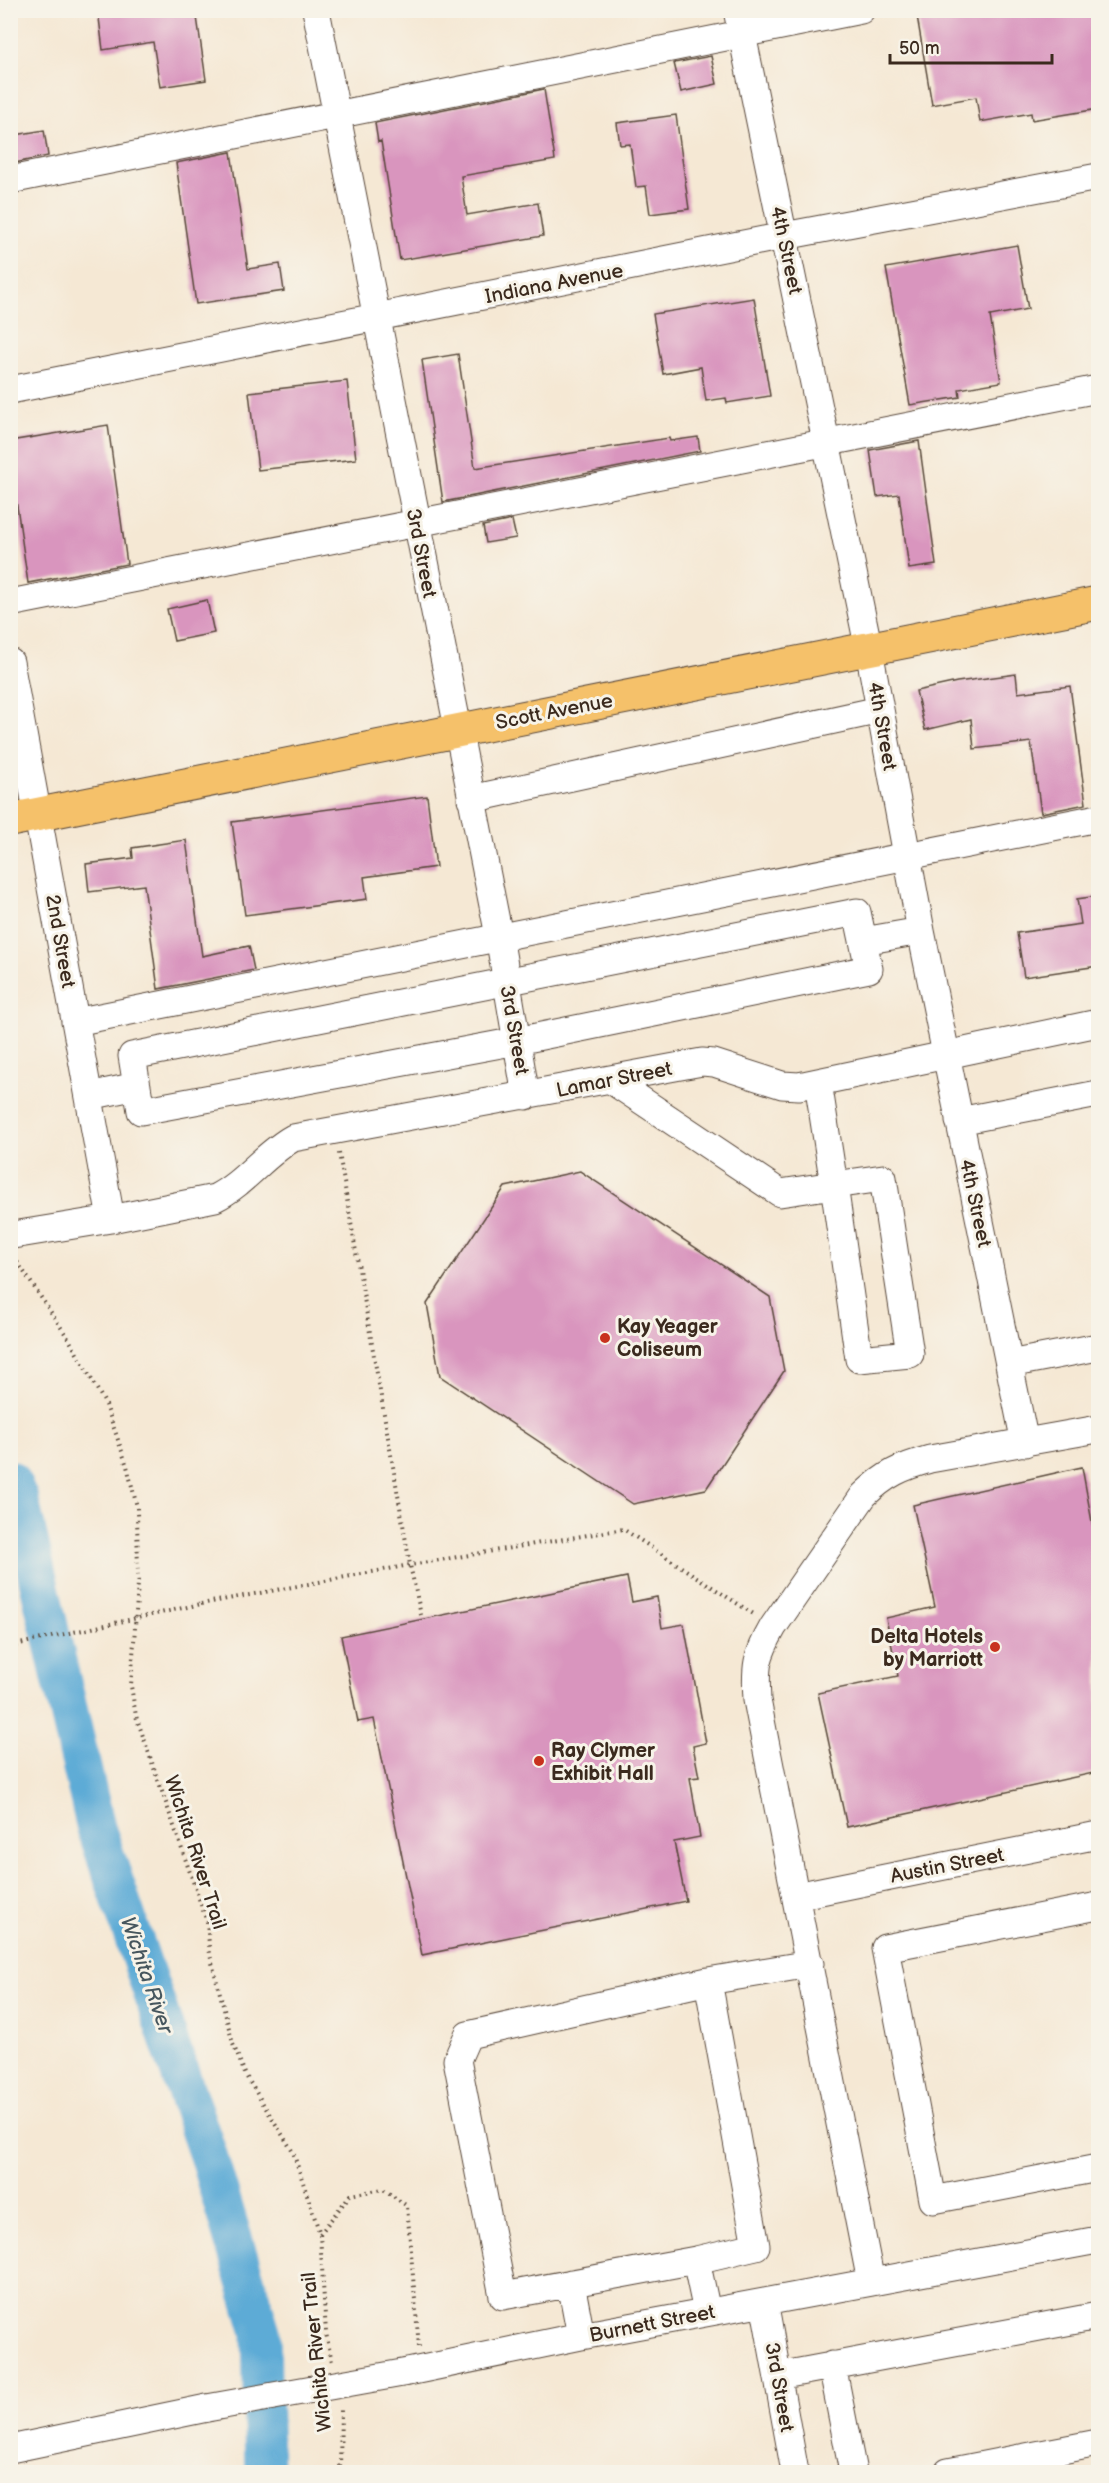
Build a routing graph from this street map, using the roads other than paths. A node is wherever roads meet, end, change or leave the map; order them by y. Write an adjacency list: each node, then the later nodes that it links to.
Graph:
1 (316, 10): 4 (street, 3rd Street)
2 (861, 10): 3 (street)
3 (739, 22): 4 (street); 7 (street, 4th Street)
4 (336, 115): 6 (street); 8 (street, 3rd Street)
5 (1098, 177): 7 (street, Indiana Avenue)
6 (10, 180)
7 (784, 236): 8 (street, Indiana Avenue); 11 (street, 4th Street)
8 (377, 319): 10 (street, Indiana Avenue); 12 (street, 3rd Street)
9 (1098, 389): 11 (street)
10 (10, 390)
11 (826, 443): 12 (street); 15 (street, 4th Street)
12 (416, 523): 13 (street); 18 (street, 3rd Street)
13 (10, 603)
14 (1098, 603): 15 (main road, Scott Avenue)
15 (869, 650): 17 (street, 4th Street); 18 (main road, Scott Avenue)
16 (10, 662): 20 (street, 2nd Street)
17 (880, 710): 19 (street); 22 (street, 4th Street)
18 (457, 730): 19 (street, 3rd Street); 20 (main road, Scott Avenue)
19 (471, 799): 24 (street, 3rd Street)
20 (24, 818): 27 (street, 2nd Street)
21 (1098, 818): 22 (street)
22 (907, 857): 23 (street, 4th Street); 24 (street)
23 (921, 931): 25 (street); 30 (street, 4th Street)
24 (499, 936): 26 (street, 3rd Street); 27 (street)
25 (863, 941): 26 (street); 29 (street)
26 (507, 980): 29 (street, 3rd Street); 33 (street)
27 (75, 1022): 35 (street, 2nd Street)
28 (1098, 1023): 30 (street, Lamar Street)
29 (517, 1041): 33 (street); 36 (street, 3rd Street)
30 (946, 1053): 32 (street, Lamar Street); 37 (street, 4th Street)
31 (610, 1080): 32 (street, Lamar Street); 36 (street, Lamar Street); 38 (street)
32 (818, 1082): 38 (street)
33 (137, 1086): 35 (street)
34 (1098, 1094): 37 (street)
35 (89, 1096): 39 (street, 2nd Street)
36 (526, 1096): 39 (street, Lamar Street)
37 (959, 1121): 42 (street, 4th Street)
38 (834, 1185): 38 (street)
39 (111, 1219): 40 (street, Lamar Street)
40 (12, 1243)
41 (1098, 1347): 42 (street)
42 (1009, 1364): 44 (street, 4th Street)
43 (1098, 1429): 44 (street)
44 (1025, 1443): 46 (street)
45 (1098, 1835): 46 (street, Austin Street)
46 (796, 1896): 48 (street)
47 (1098, 1906): 50 (street)
48 (810, 1964): 49 (street); 53 (street)
49 (708, 1982): 52 (street); 54 (street)
50 (1098, 2168)
51 (1098, 2240): 53 (street, Burnett Street)
52 (696, 2260): 54 (street); 56 (street)
53 (872, 2282): 55 (street, Burnett Street)
54 (571, 2283): 58 (street)
55 (764, 2302): 56 (street, Burnett Street); 60 (street, 3rd Street)
56 (707, 2313): 58 (street, Burnett Street)
57 (1098, 2316): 59 (street)
58 (581, 2337): 62 (street, Burnett Street, bridge)
59 (832, 2365): 60 (street); 64 (street)
60 (778, 2376): 63 (street, 3rd Street)
61 (1098, 2443): 65 (street)
62 (10, 2449)
63 (795, 2472)
64 (853, 2472)
65 (948, 2472)

